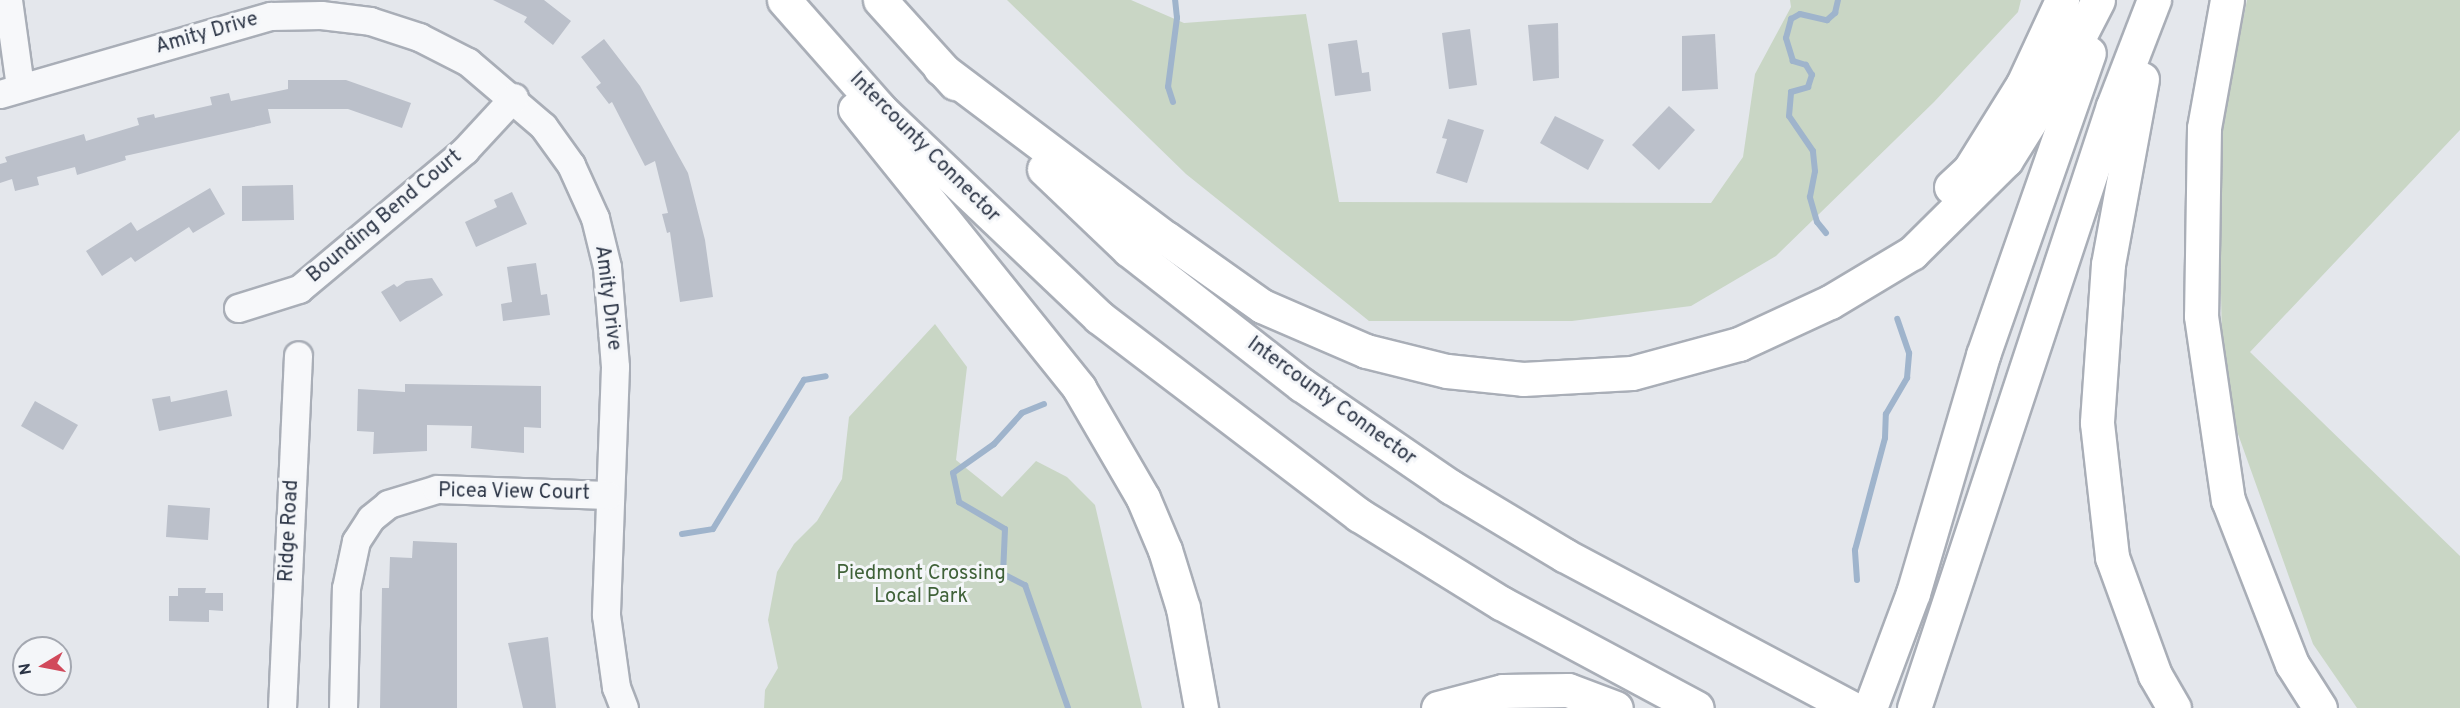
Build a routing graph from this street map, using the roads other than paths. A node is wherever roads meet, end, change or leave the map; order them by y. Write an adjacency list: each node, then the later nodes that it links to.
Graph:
1 (8, 0): 13 (street)
2 (772, 0): 22 (highway)
3 (784, 0): 25 (highway, Intercounty Connector)
4 (880, 0): 12 (highway, Intercounty Connector)
5 (2062, 0): 15 (highway)
6 (2098, 0): 15 (highway)
7 (2107, 0): 27 (highway)
8 (2154, 0): 28 (highway)
9 (2163, 0): 29 (highway)
10 (2227, 0): 30 (highway)
11 (270, 8): 13 (street, Amity Drive); 14 (street, Amity Drive)
12 (940, 68): 15 (highway); 26 (highway, Intercounty Connector)
13 (10, 91)
14 (514, 98): 16 (street, Bounding Bend Court); 18 (street, Amity Drive)
15 (1830, 302)
16 (238, 308)
17 (298, 355): 19 (street, Ridge Road)
18 (608, 495): 20 (street, Picea View Court); 21 (street, Amity Drive)
19 (282, 708)
20 (343, 708)
21 (624, 708)
22 (1201, 708)
23 (1438, 708): 24 (highway)
24 (1616, 708)
25 (1697, 708)
26 (1852, 708)
27 (1870, 708)
28 (1914, 708)
29 (2174, 708)
30 (2320, 708)

